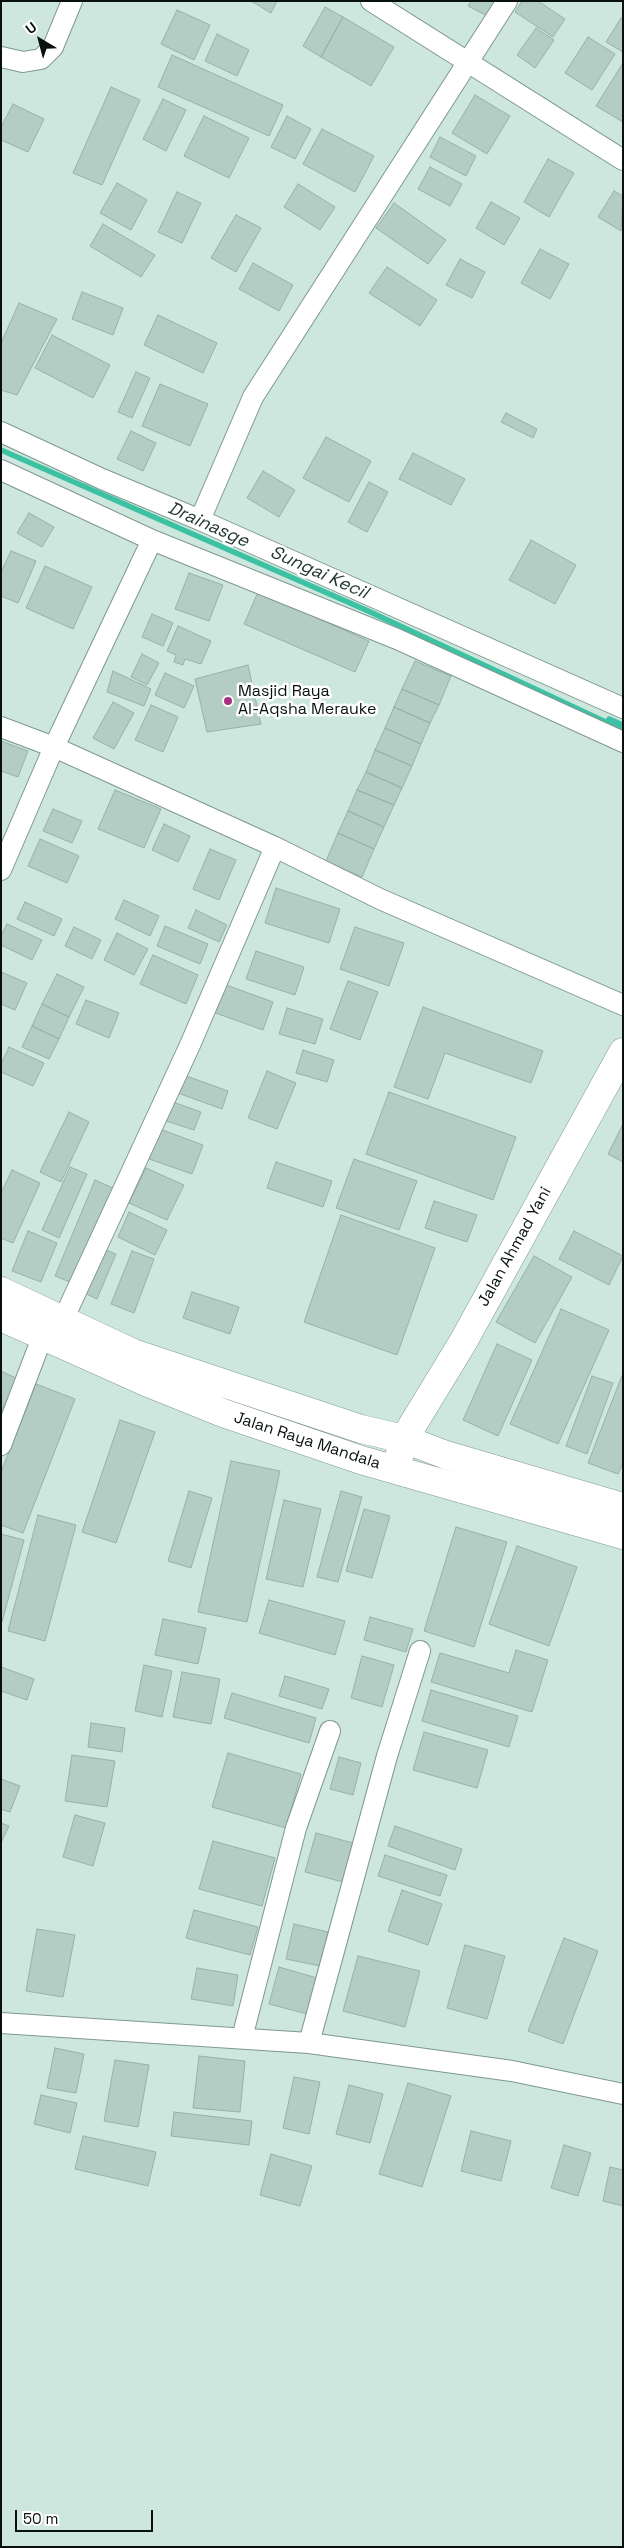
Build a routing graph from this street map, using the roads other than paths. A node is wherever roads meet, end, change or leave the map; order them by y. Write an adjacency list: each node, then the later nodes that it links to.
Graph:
1 (72, 1): 4 (street)
2 (370, 1): 5 (street)
3 (507, 1): 5 (street)
4 (1, 57)
5 (468, 62): 6 (street); 9 (street)
6 (623, 160)
7 (3, 438): 9 (street)
8 (1, 470): 10 (street)
9 (200, 520): 11 (street)
10 (152, 540): 13 (street); 14 (street)
11 (623, 708)
12 (1, 727): 14 (street)
13 (623, 742)
14 (54, 747): 15 (street); 16 (street)
15 (275, 848): 17 (street); 21 (street)
16 (1, 870)
17 (623, 1005)
18 (623, 1052): 22 (highway, Jalan Ahmad Yani)
19 (1, 1291): 21 (highway, Jalan Raya Mandala)
20 (1, 1317): 21 (highway, Jalan Raya Mandala)
21 (53, 1328): 22 (highway, Jalan Raya Mandala); 23 (street); 24 (highway, Jalan Raya Mandala)
22 (404, 1439): 24 (highway, Jalan Ahmad Yani); 25 (highway, Jalan Raya Mandala)
23 (1, 1445)
24 (395, 1469): 26 (highway, Jalan Raya Mandala)
25 (623, 1507)
26 (623, 1535)
27 (420, 1651): 31 (street)
28 (330, 1731): 30 (street)
29 (1, 2023): 30 (street)
30 (242, 2038): 31 (street)
31 (309, 2043): 32 (street)
32 (623, 2094)

